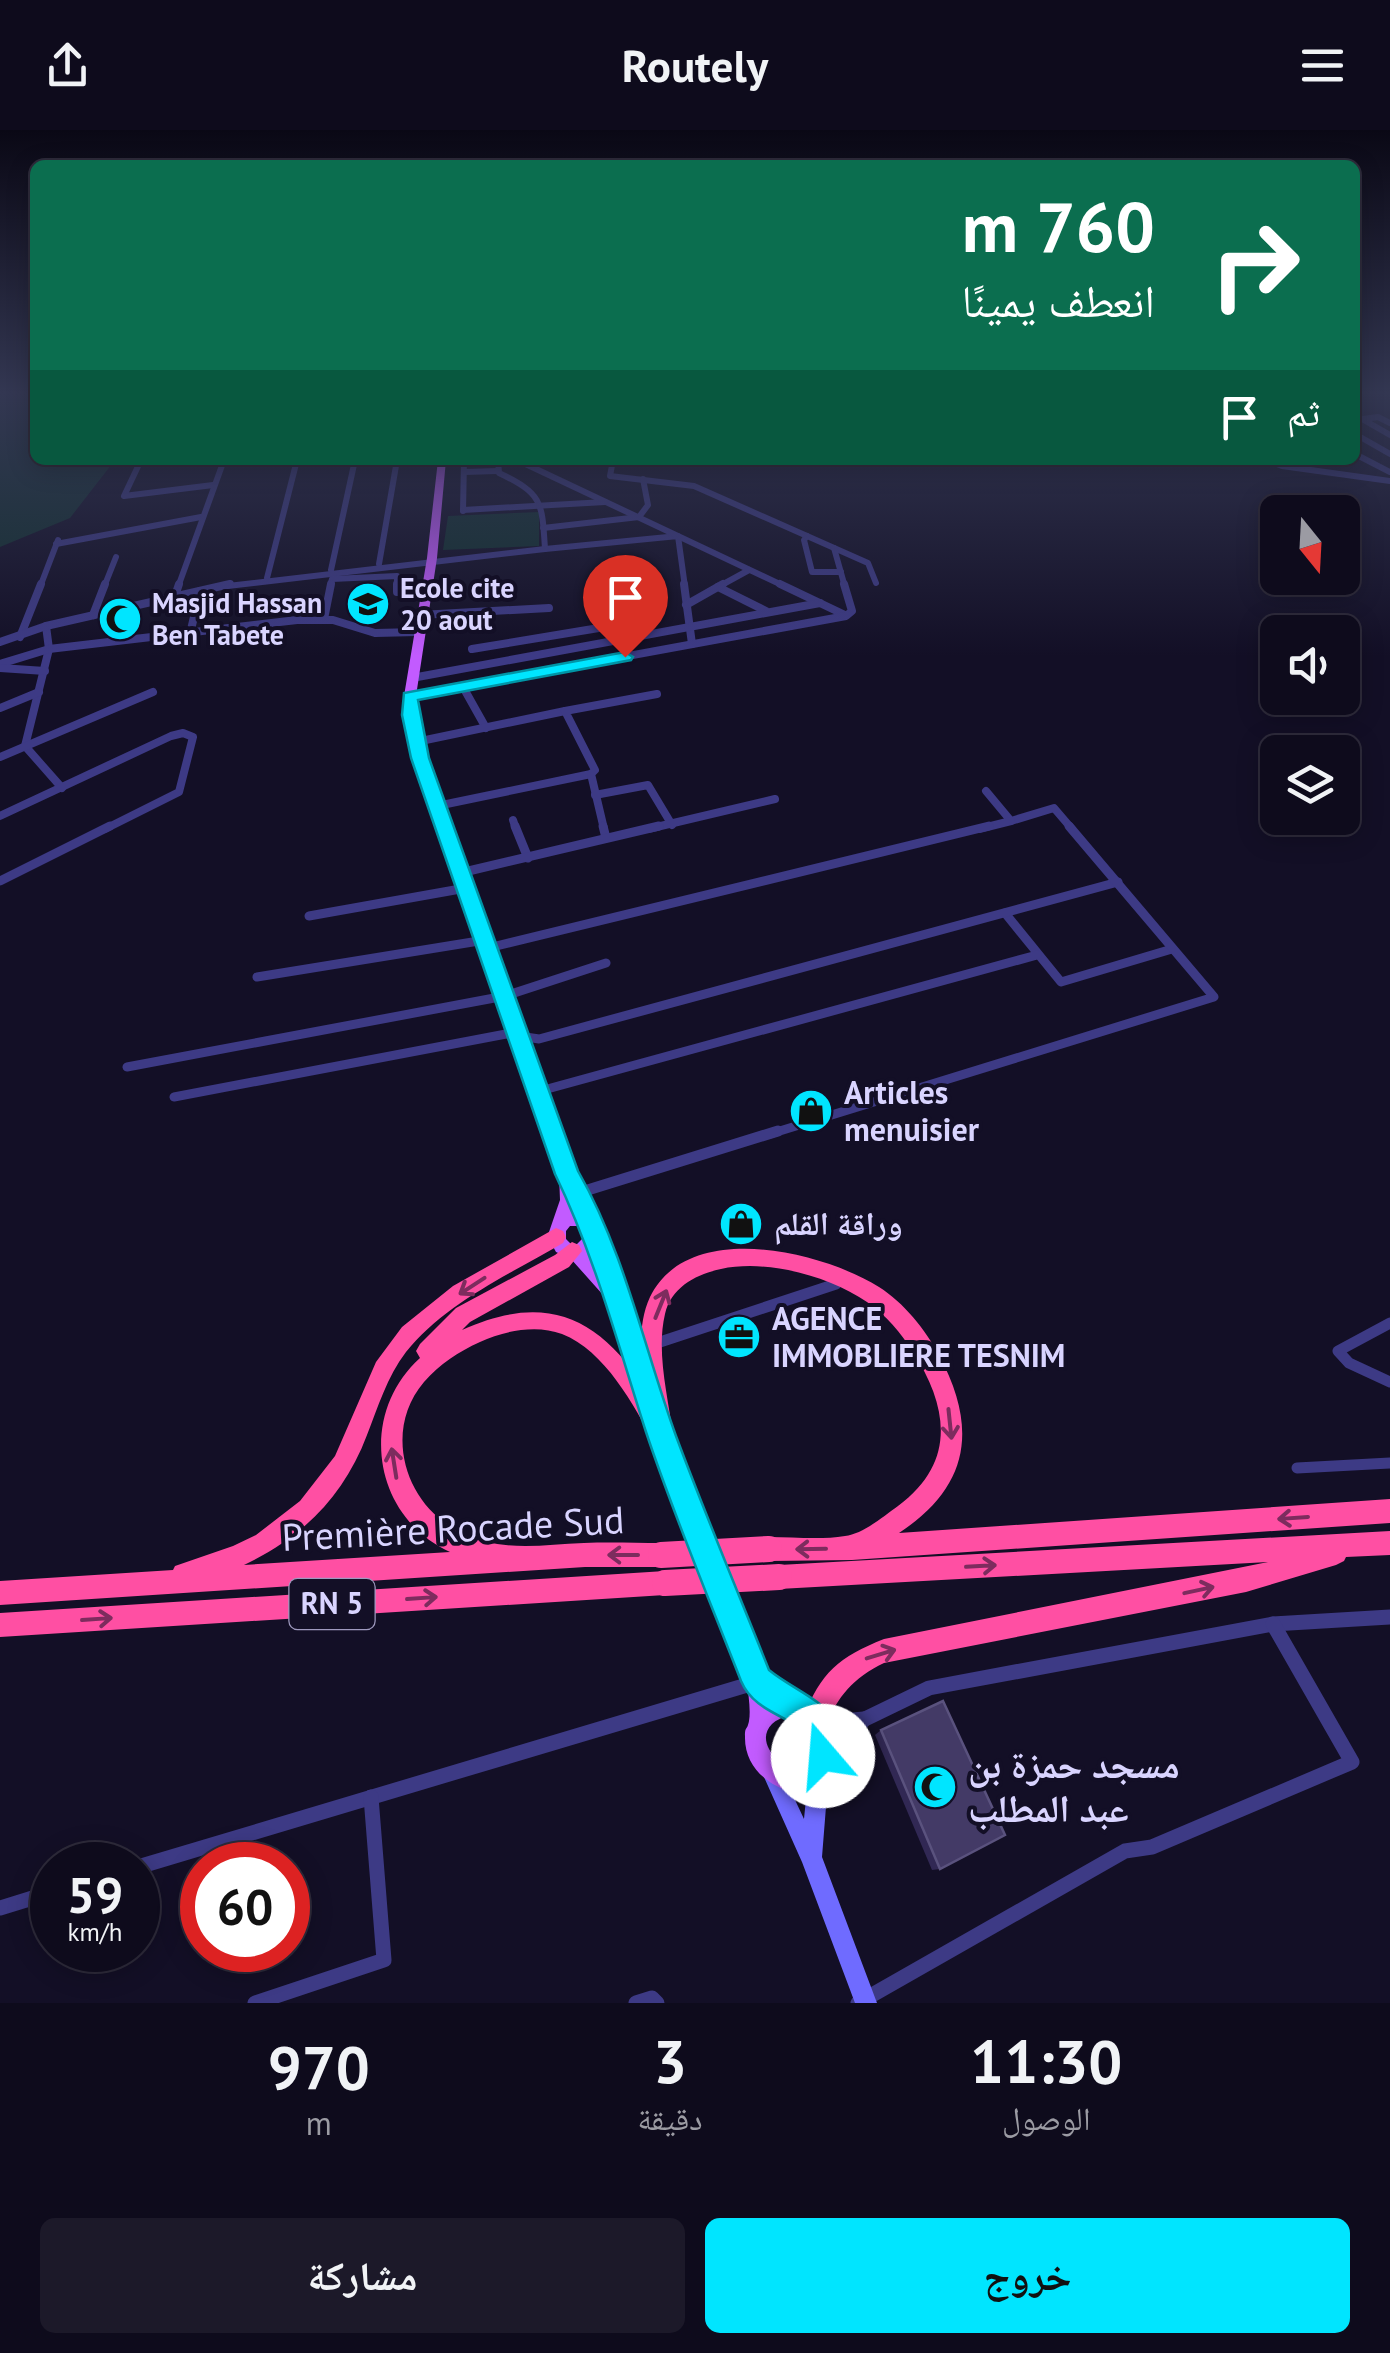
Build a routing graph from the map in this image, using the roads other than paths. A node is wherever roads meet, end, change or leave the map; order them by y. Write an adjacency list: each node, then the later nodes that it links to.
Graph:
1 (131, 481): 11 (street)
2 (292, 481): 28 (street)
3 (350, 481): 25 (street)
4 (393, 481): 23 (street)
5 (440, 481): 22 (main road)
6 (464, 481): 13 (street)
7 (518, 481): 13 (street)
8 (562, 481): 12 (street)
9 (643, 481): 15 (street)
10 (678, 481): 18 (street)
11 (213, 484): 14 (street)
12 (606, 502): 13 (street); 15 (street)
13 (542, 507): 16 (street)
14 (201, 517): 34 (street); 47 (street)
15 (639, 517): 16 (street); 17 (street)
16 (543, 528): 20 (street)
17 (678, 536): 20 (street); 26 (street); 36 (street)
18 (807, 536): 19 (street); 27 (street)
19 (834, 548): 27 (street); 30 (street)
20 (545, 549): 22 (street)
21 (116, 557): 39 (street)
22 (432, 558): 23 (street); 32 (main road)
23 (379, 564): 24 (street)
24 (355, 568): 25 (street); 29 (street)
25 (331, 570): 28 (street)
26 (749, 570): 31 (street); 35 (street)
27 (841, 572): 41 (street)
28 (268, 578): 33 (street)
29 (354, 578): 32 (street); 42 (street)
30 (876, 583)
31 (718, 587): 36 (street); 38 (street)
32 (424, 590): 40 (main road)
33 (200, 592): 34 (street); 46 (street)
34 (175, 596): 39 (street)
35 (820, 603): 38 (street); 41 (street)
36 (686, 605): 44 (street)
37 (549, 608): 40 (street)
38 (768, 612): 44 (street)
39 (93, 615): 43 (street)
40 (420, 615): 45 (main road)
41 (846, 616): 51 (street)
42 (324, 619): 45 (street); 46 (street)
43 (46, 626): 47 (street); 52 (street)
44 (688, 628): 49 (street); 51 (street)
45 (417, 632): 59 (main road)
46 (190, 634): 52 (street)
47 (20, 637): 50 (street)
48 (541, 638): 49 (street); 53 (street); 54 (street)
49 (622, 639): 54 (street); 55 (street)
50 (0, 642)
51 (692, 644): 55 (street)
52 (49, 649): 56 (street); 57 (street)
53 (472, 649)
54 (540, 654): 58 (street); 59 (street)
55 (625, 657): 58 (street)
56 (0, 666): 57 (street)
57 (45, 671): 61 (street)
58 (542, 673): 60 (street)
59 (412, 678): 64 (main road)
60 (463, 688): 64 (street); 67 (street)
61 (39, 692): 65 (street); 69 (street)
62 (153, 692): 69 (street)
63 (658, 694): 66 (street)
64 (410, 696): 68 (main road)
65 (0, 708)
66 (565, 711): 67 (street); 71 (street)
67 (486, 728): 68 (street)
68 (416, 742): 76 (main road)
69 (25, 746): 70 (street); 72 (street)
70 (0, 757)
71 (591, 774): 74 (street); 76 (street)
72 (62, 788): 77 (street); 84 (street)
73 (986, 790): 79 (street)
74 (595, 795): 80 (street); 81 (street)
75 (775, 799): 80 (street)
76 (437, 806): 83 (main road)
77 (0, 816)
78 (513, 820): 82 (street)
79 (1012, 821): 85 (street); 89 (street)
80 (672, 825): 81 (street)
81 (606, 838): 82 (street)
82 (528, 858): 83 (street)
83 (460, 873): 86 (main road)
84 (0, 881)
85 (1118, 882): 87 (street); 90 (street)
86 (466, 888): 88 (street); 89 (main road)
87 (1005, 913): 91 (street); 95 (street)
88 (309, 916)
89 (486, 944): 93 (street); 94 (main road)
90 (1172, 949): 91 (street); 100 (street)
91 (1037, 955): 97 (street)
92 (606, 963): 94 (street)
93 (256, 977)
94 (505, 996): 95 (main road); 96 (street)
95 (521, 1036): 97 (main road); 98 (street)
96 (127, 1067)
97 (540, 1090): 99 (main road)
98 (174, 1097)
99 (567, 1174): 100 (main road); 102 (main road)
100 (578, 1192): 101 (main road)
101 (592, 1230): 102 (main road); 102 (main road); 104 (main road)
102 (566, 1241): 104 (main road); 107 (highway); 116 (highway, one-way to 116)
103 (836, 1284): 106 (street)
104 (620, 1305): 109 (main road)
105 (1390, 1323): 108 (street)
106 (654, 1344): 109 (highway); 114 (highway, one-way to 114)
107 (417, 1370): 109 (highway); 115 (highway, one-way to 107)
108 (1390, 1382)
109 (662, 1435): 121 (main road)
110 (1390, 1462): 111 (street)
111 (1297, 1468)
112 (1390, 1511): 114 (highway, Première Rocade Sud / RN 5, one-way to 114)
113 (1378, 1543): 120 (highway, Première Rocade Sud / RN 5, one-way to 113, bridge); 123 (highway, one-way to 113)
114 (852, 1548): 115 (highway, Première Rocade Sud / RN 5, one-way to 115, bridge)
115 (585, 1555): 116 (highway, Première Rocade Sud / RN 5)
116 (132, 1586): 117 (highway, Première Rocade Sud / RN 5)
117 (0, 1593)
118 (1390, 1616): 119 (street)
119 (1272, 1624): 124 (street); 133 (street)
120 (0, 1625)
121 (758, 1681): 122 (main road); 125 (main road); 128 (street)
122 (786, 1704): 123 (main road); 125 (main road)
123 (817, 1720): 124 (street); 126 (main road)
124 (865, 1720): 126 (street)
125 (760, 1724): 127 (main road)
126 (821, 1762): 127 (main road); 129 (main road)
127 (774, 1777): 129 (main road)
128 (372, 1797): 130 (street); 134 (street)
129 (811, 1858): 133 (main road)
130 (160, 1860)
131 (30, 1899): 132 (street)
132 (0, 1908)
133 (863, 2001)
134 (255, 2003)
135 (636, 2003): 136 (street)
136 (657, 2003)

